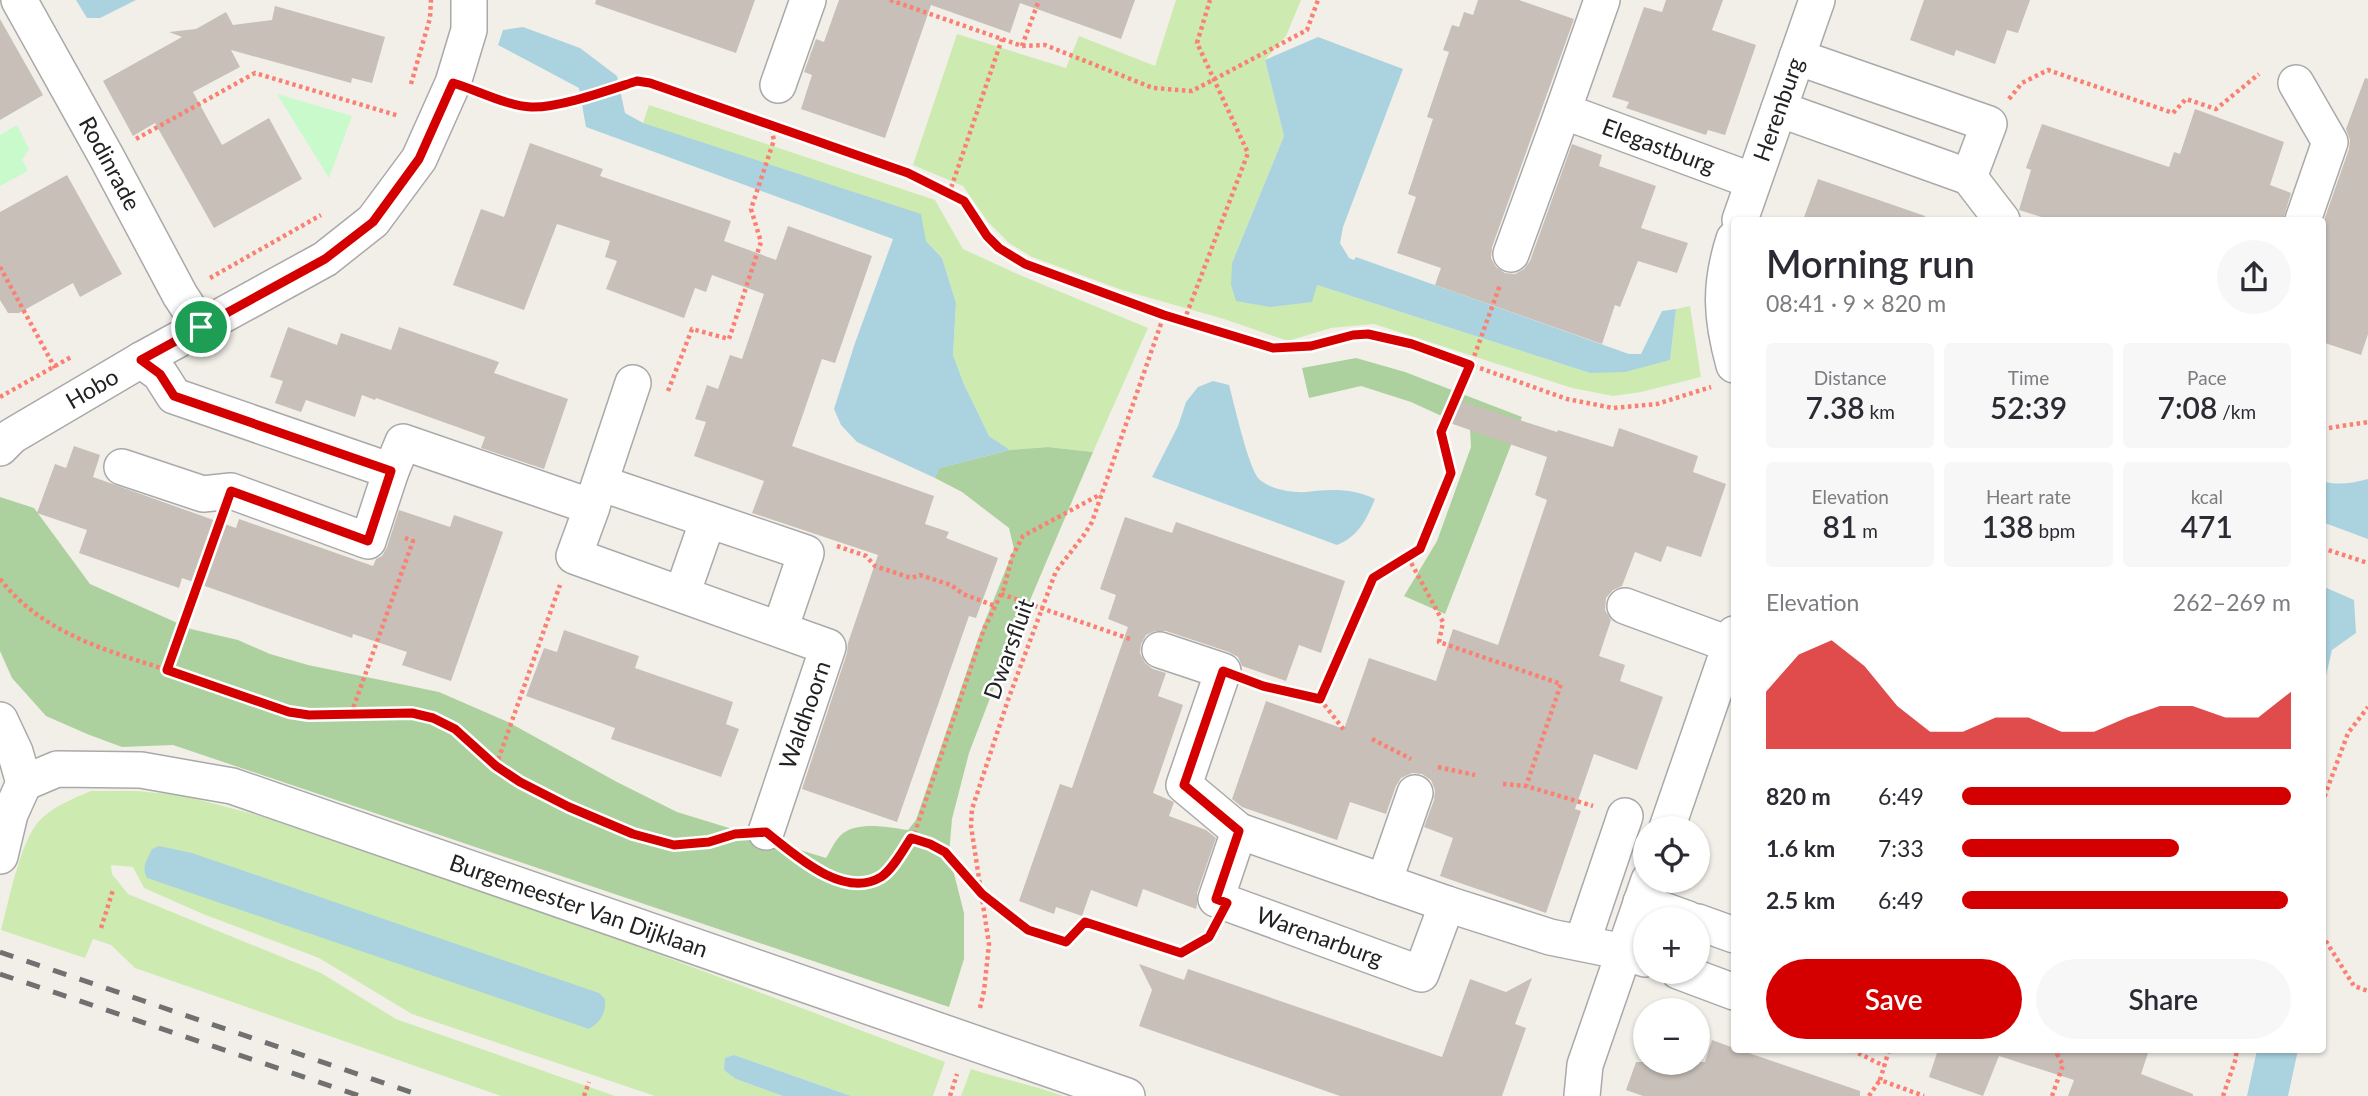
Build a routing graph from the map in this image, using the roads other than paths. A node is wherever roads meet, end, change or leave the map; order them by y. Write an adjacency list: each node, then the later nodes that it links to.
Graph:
1 (19, 0): 18 (street, Rodinrade)
2 (470, 0): 18 (street, Hobo)
3 (808, 0): 8 (street)
4 (1602, 0): 10 (street)
5 (1817, 0): 6 (street, Herenburg)
6 (1797, 57): 9 (street, Herenburg); 11 (street)
7 (2296, 83): 15 (street)
8 (778, 85)
9 (1779, 109): 11 (street); 12 (street, Herenburg)
10 (1563, 111): 12 (street, Elegastburg); 17 (street)
11 (1969, 177): 14 (street)
12 (1753, 181): 13 (street, Herenburg)
13 (1741, 217)
14 (2000, 217)
15 (2304, 217)
16 (1731, 249): 20 (street)
17 (1511, 254)
18 (201, 327): 19 (street, Hobo)
19 (141, 360): 22 (street, Hobo); 24 (street)
20 (1723, 376)
21 (633, 383): 25 (street)
22 (0, 448)
23 (122, 467): 24 (street)
24 (391, 471): 25 (street)
25 (596, 495): 26 (street); 27 (street, Waldhoorn)
26 (708, 520): 27 (street); 29 (street)
27 (682, 594): 29 (street, Waldhoorn)
28 (1625, 606): 30 (street)
29 (780, 629): 40 (street, Waldhoorn)
30 (1731, 641)
31 (1160, 650): 39 (street)
32 (1731, 654): 33 (street)
33 (1723, 703): 38 (street)
34 (0, 720): 36 (street)
35 (1418, 778): 42 (street)
36 (24, 783): 41 (street); 54 (street, Burgemeester Van Dijklaan)
37 (1625, 816): 48 (street)
38 (1672, 816)
39 (1239, 831): 42 (street); 44 (street, Warenarburg)
40 (766, 832)
41 (0, 856)
42 (1384, 882): 44 (street)
43 (1648, 893): 45 (street)
44 (1447, 904): 48 (street)
45 (1670, 907)
46 (1710, 926): 47 (street)
47 (1731, 934)
48 (1582, 943): 49 (street)
49 (1633, 956)
50 (1633, 961): 53 (street)
51 (1710, 983): 52 (street)
52 (1731, 991)
53 (1584, 1080): 55 (street)
54 (1127, 1096)
55 (1562, 1096)

